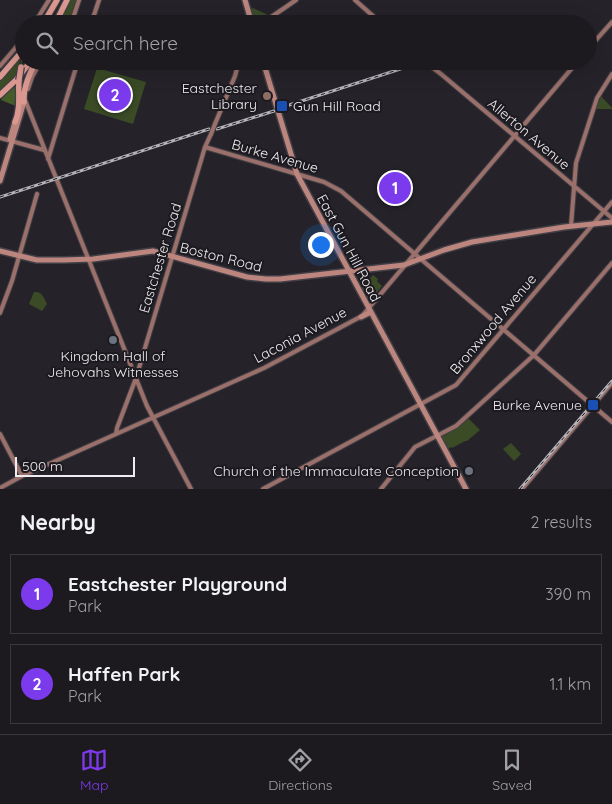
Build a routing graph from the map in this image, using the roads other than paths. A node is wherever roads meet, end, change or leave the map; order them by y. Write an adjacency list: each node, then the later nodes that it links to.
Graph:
1 (53, 0): 9 (street); 10 (highway)
2 (62, 0): 11 (highway)
3 (67, 0): 12 (highway)
4 (79, 0): 13 (street)
5 (99, 0): 14 (street)
6 (245, 0): 15 (main road)
7 (296, 0): 16 (street)
8 (354, 0): 17 (street)
9 (42, 15)
10 (48, 15)
11 (51, 15)
12 (60, 15)
13 (74, 15)
14 (94, 15)
15 (249, 15)
16 (274, 15)
17 (372, 15)
18 (612, 22): 19 (street)
19 (597, 39)
20 (15, 49): 23 (street)
21 (15, 52): 23 (street)
22 (15, 60): 34 (highway)
23 (0, 68)
24 (21, 70): 37 (highway, bridge)
25 (24, 70): 35 (highway)
26 (32, 70): 36 (highway)
27 (36, 70): 36 (street)
28 (75, 70): 43 (street)
29 (237, 70): 41 (street, Eastchester Road, bridge)
30 (266, 70): 44 (main road, East Gun Hill Road)
31 (437, 70): 38 (street, Allerton Avenue)
32 (570, 70): 38 (street)
33 (612, 74): 46 (street)
34 (0, 77)
35 (0, 95)
36 (25, 99): 40 (main road); 42 (street)
37 (15, 122): 40 (main road)
38 (514, 136): 46 (street, Allerton Avenue); 55 (street)
39 (0, 138): 40 (street)
40 (11, 141): 42 (street); 45 (main road)
41 (205, 147): 44 (street, Burke Avenue); 57 (street, Eastchester Road)
42 (44, 150): 43 (street)
43 (48, 159): 59 (street)
44 (297, 174): 55 (street, Burke Avenue); 62 (main road, East Gun Hill Road)
45 (0, 181)
46 (574, 186): 49 (street, Allerton Avenue); 53 (street)
47 (37, 194): 56 (street)
48 (612, 202): 49 (street, Bronxwood Avenue)
49 (604, 212): 50 (street, Allerton Avenue); 52 (street, Bronxwood Avenue)
50 (612, 218)
51 (612, 222): 52 (main road, Boston Road)
52 (593, 224): 53 (main road, Boston Road); 66 (street, Bronxwood Avenue)
53 (571, 226): 58 (main road, Boston Road)
54 (0, 251): 56 (main road, Boston Road)
55 (414, 253): 58 (street, Burke Avenue); 61 (street)
56 (19, 256): 59 (main road, Boston Road); 64 (street)
57 (172, 256): 59 (main road, Boston Road); 62 (main road, Boston Road); 68 (street, Eastchester Road)
58 (421, 259): 61 (main road, Boston Road); 66 (street, Burke Avenue)
59 (88, 260): 68 (street)
60 (612, 263): 67 (street)
61 (404, 265): 62 (main road, Boston Road); 63 (street)
62 (349, 272): 63 (main road, East Gun Hill Road)
63 (370, 310): 65 (main road); 70 (main road, East Gun Hill Road)
64 (0, 313)
65 (361, 316): 72 (street, Laconia Avenue)
66 (504, 329): 67 (street, Burke Avenue); 70 (street, Bronxwood Avenue)
67 (534, 355): 71 (street, Burke Avenue); 76 (street)
68 (136, 378): 72 (street); 75 (street, Eastchester Road)
69 (612, 383): 71 (street)
70 (420, 404): 76 (main road, East Gun Hill Road); 80 (street, Bronxwood Avenue)
71 (593, 405): 73 (street, Burke Avenue); 83 (street)
72 (153, 418): 75 (street, Laconia Avenue); 79 (street)
73 (612, 422)
74 (0, 434): 77 (street)
75 (116, 434): 77 (street, Laconia Avenue)
76 (437, 436): 81 (street); 82 (main road, East Gun Hill Road)
77 (22, 476): 78 (street, Laconia Avenue)
78 (0, 488)
79 (191, 489)
80 (263, 489)
81 (381, 489)
82 (466, 489)
83 (522, 489)

